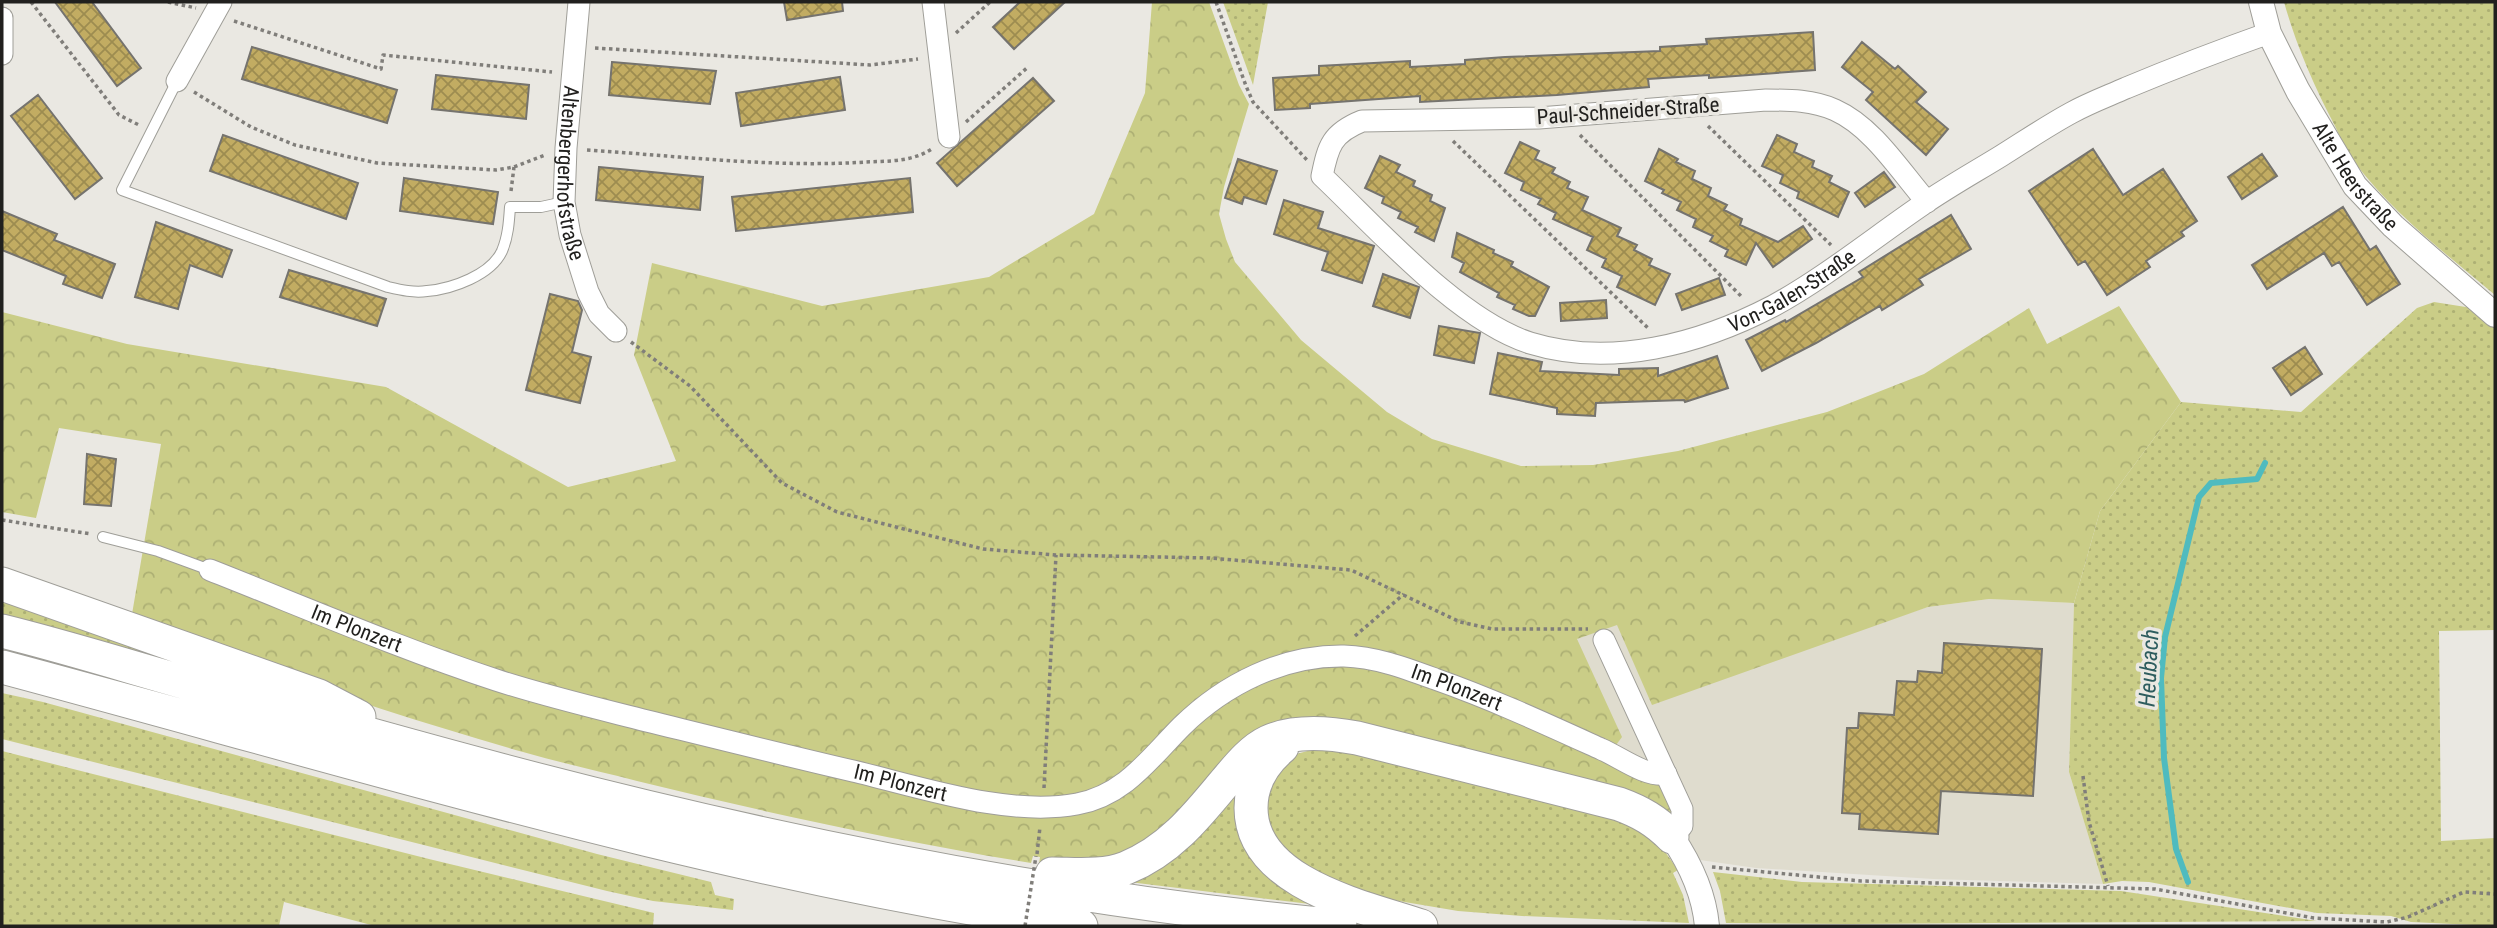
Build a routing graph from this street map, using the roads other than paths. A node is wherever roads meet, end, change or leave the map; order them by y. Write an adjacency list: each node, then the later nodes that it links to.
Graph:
1 (579, 2): 11 (street, Altenbergerhofstraße)
2 (933, 2): 9 (street)
3 (2261, 2): 6 (street, Alte Heerstraße)
4 (215, 9): 8 (street)
5 (2, 18): 7 (street)
6 (2269, 33): 12 (street, Von-Galen-Straße); 13 (street, Alte Heerstraße)
7 (2, 54)
8 (177, 81): 11 (lane)
9 (949, 138)
10 (1322, 176): 12 (street, Paul-Schneider-Straße); 12 (street, Von-Galen-Straße)
11 (565, 202): 14 (street, Altenbergerhofstraße)
12 (1927, 202)
13 (2495, 315)
14 (617, 331)
15 (103, 537): 16 (lane, Im Plonzert)
16 (210, 570): 25 (street, Im Plonzert)
17 (2, 584): 24 (highway)
18 (2, 631): 24 (highway)
19 (1604, 640): 25 (street)
20 (2, 667): 22 (highway)
21 (2, 682): 22 (highway)
22 (60, 682): 28 (highway)
23 (1308, 734): 26 (highway); 27 (highway); 31 (highway)
24 (411, 745): 27 (highway)
25 (1666, 774): 26 (street)
26 (1672, 837): 32 (street)
27 (967, 875): 30 (highway)
28 (1025, 923): 29 (highway)
29 (1081, 926)
30 (1340, 926)
31 (1421, 926)
32 (1706, 926)

